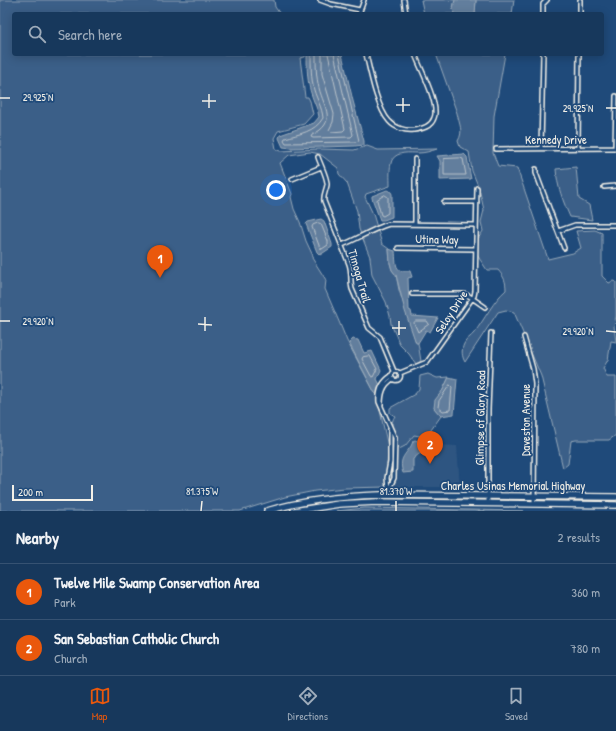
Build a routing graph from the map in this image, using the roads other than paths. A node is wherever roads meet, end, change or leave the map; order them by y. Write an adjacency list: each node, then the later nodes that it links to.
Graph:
1 (320, 0): 6 (street)
2 (364, 0): 6 (street)
3 (404, 0): 7 (street)
4 (547, 0): 8 (street)
5 (580, 0): 9 (street)
6 (359, 12)
7 (406, 12)
8 (543, 12)
9 (580, 12)
10 (366, 56): 11 (street)
11 (416, 56)
12 (542, 56): 16 (street)
13 (579, 56): 17 (street)
14 (616, 96): 18 (street)
15 (496, 148): 16 (street, Kennedy Drive)
16 (542, 148): 17 (street, Kennedy Drive)
17 (578, 148): 18 (street, Kennedy Drive)
18 (616, 148)
19 (318, 157): 21 (street, Timoga Trail)
20 (415, 159): 29 (street)
21 (322, 167): 23 (street); 33 (street, Timoga Trail)
22 (536, 169): 32 (street)
23 (292, 179)
24 (616, 186): 25 (street)
25 (604, 187)
26 (477, 188): 28 (street, Seloy Drive)
27 (444, 202): 28 (street)
28 (477, 202): 30 (street, Seloy Drive)
29 (415, 224): 30 (street); 33 (street)
30 (476, 225): 36 (street, Seloy Drive)
31 (616, 225): 32 (street)
32 (558, 231): 35 (street)
33 (342, 245): 42 (street, Timoga Trail)
34 (398, 248): 36 (street, Utina Way)
35 (564, 248)
36 (476, 249): 38 (street, Seloy Drive)
37 (412, 294): 38 (street)
38 (473, 298): 39 (street); 43 (street, Seloy Drive)
39 (485, 307)
40 (491, 333): 51 (street, Glimpse of Glory Road)
41 (524, 337): 52 (street, Daveston Avenue)
42 (394, 371): 43 (street); 44 (street)
43 (400, 373): 45 (street, Seloy Drive)
44 (391, 376): 45 (street); 46 (street)
45 (393, 379): 46 (street, Seloy Drive)
46 (381, 407): 47 (street)
47 (390, 427): 48 (street); 49 (street)
48 (388, 473): 49 (street); 50 (street)
49 (395, 474): 50 (street)
50 (389, 495): 51 (highway, Charles Usinas Memorial Highway); 54 (highway); 58 (highway, Charles Usinas Memorial Highway)
51 (488, 496): 52 (highway, Charles Usinas Memorial Highway); 55 (street, Glimpse of Glory Road)
52 (534, 496): 53 (highway, Charles Usinas Memorial Highway); 56 (street, Daveston Avenue)
53 (616, 497)
54 (348, 503): 55 (highway, Charles Usinas Memorial Highway); 59 (highway, Charles Usinas Memorial Highway)
55 (488, 504): 56 (highway, Charles Usinas Memorial Highway)
56 (534, 504): 57 (highway, Charles Usinas Memorial Highway)
57 (616, 505)
58 (267, 511)
59 (294, 511)

